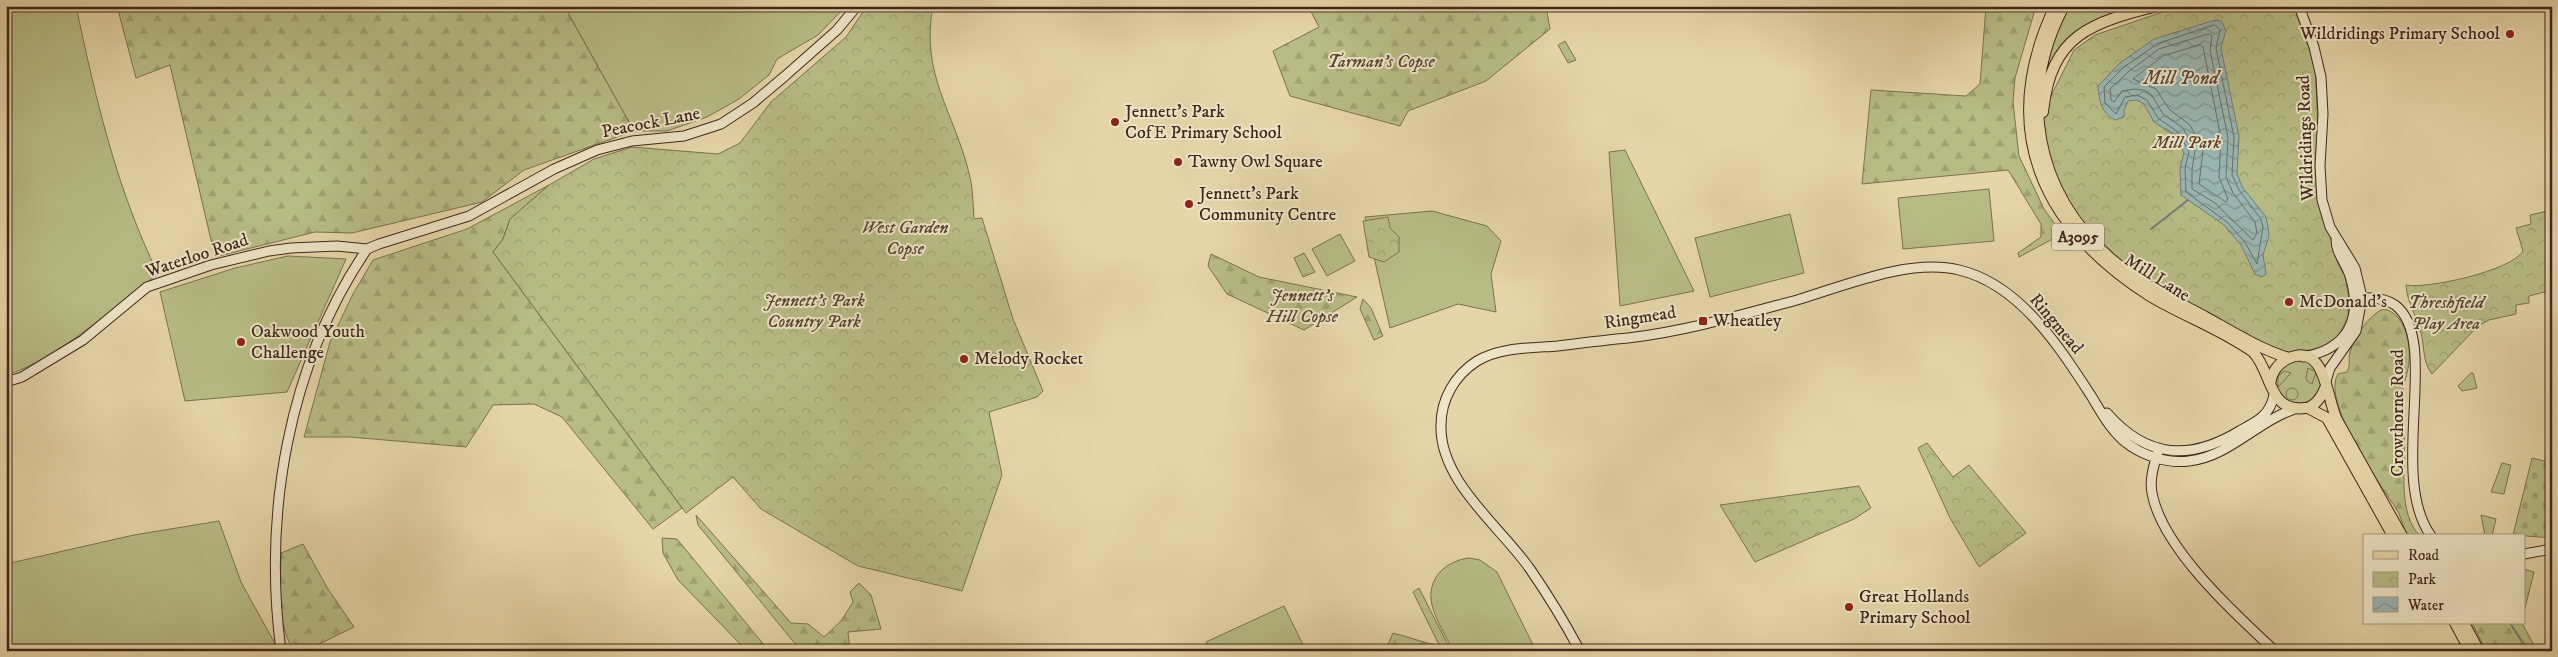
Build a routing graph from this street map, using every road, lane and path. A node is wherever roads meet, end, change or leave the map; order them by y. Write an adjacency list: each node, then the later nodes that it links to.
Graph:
1 (857, 6): 9 (street, Peacock Lane)
2 (2050, 6): 7 (main road, A3095)
3 (2055, 6): 7 (main road, Mill Lane / A3095)
4 (2064, 6): 8 (main road, Mill Lane / A3095)
5 (2157, 6): 8 (main road, A3095)
6 (2299, 6): 10 (street, Wildridings Road)
7 (2034, 61): 14 (main road, Mill Lane / A3095)
8 (2040, 137): 12 (main road, Mill Lane / A3095)
9 (367, 249): 13 (street, Waterloo Road); 28 (street)
10 (2358, 297): 11 (street, Wildridings Road); 15 (street, Wildridings Road); 23 (street, Crowthorne Road)
11 (2303, 357): 12 (main road, Mill Lane / A3095); 15 (main road)
12 (2289, 358): 14 (main road)
13 (6, 382)
14 (2270, 384): 17 (main road, Mill Lane / A3095)
15 (2326, 384): 18 (main road); 22 (main road)
16 (2092, 396): 19 (street, Ringmead); 20 (street, Ringmead); 29 (street, Ringmead)
17 (2274, 396): 18 (main road); 19 (street, Ringmead)
18 (2303, 408): 20 (street, Ringmead); 21 (main road)
19 (2159, 448): 20 (street)
20 (2156, 458): 30 (street)
21 (2392, 534)
22 (2401, 534)
23 (2430, 534)
24 (2552, 549): 25 (street)
25 (2526, 554)
26 (2456, 624): 31 (main road)
27 (2465, 624): 32 (main road)
28 (281, 651)
29 (1580, 651)
30 (2275, 651)
31 (2470, 651)
32 (2479, 651)

